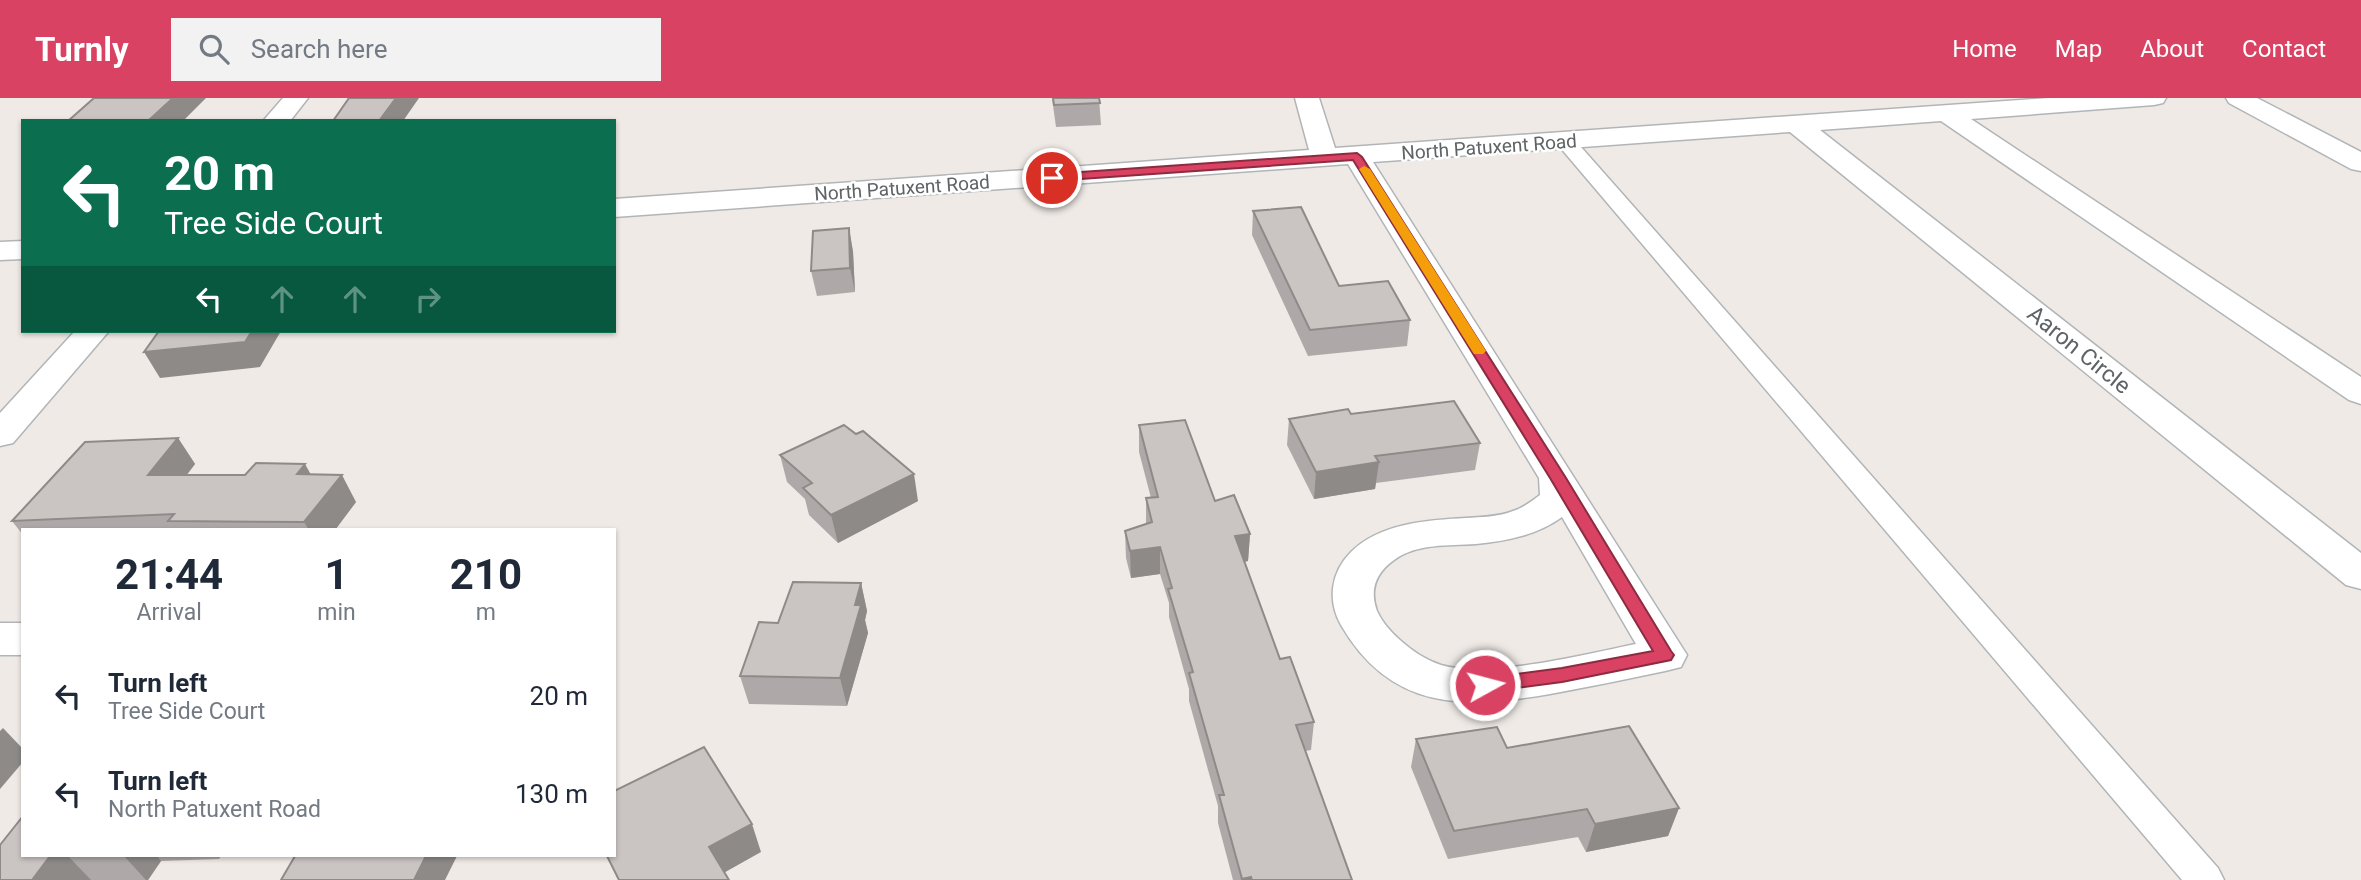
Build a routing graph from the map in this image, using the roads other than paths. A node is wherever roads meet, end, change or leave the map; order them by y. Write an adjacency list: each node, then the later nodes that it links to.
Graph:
1 (296, 98): 6 (street)
2 (1307, 98): 9 (street)
3 (2154, 98): 5 (street, North Patuxent Road)
4 (2238, 98): 10 (street)
5 (1946, 113): 7 (street, North Patuxent Road); 15 (street)
6 (278, 119)
7 (1798, 125): 8 (street, North Patuxent Road); 18 (street, Aaron Circle)
8 (1566, 142): 9 (street, North Patuxent Road); 21 (lane)
9 (1341, 158): 11 (street, North Patuxent Road); 17 (street)
10 (2361, 163)
11 (616, 208)
12 (21, 250): 13 (street)
13 (0, 251)
14 (91, 333): 16 (street)
15 (2361, 393)
16 (0, 435)
17 (1558, 478): 17 (street)
18 (2361, 575)
19 (0, 639): 20 (street)
20 (21, 639)
21 (2205, 880)

